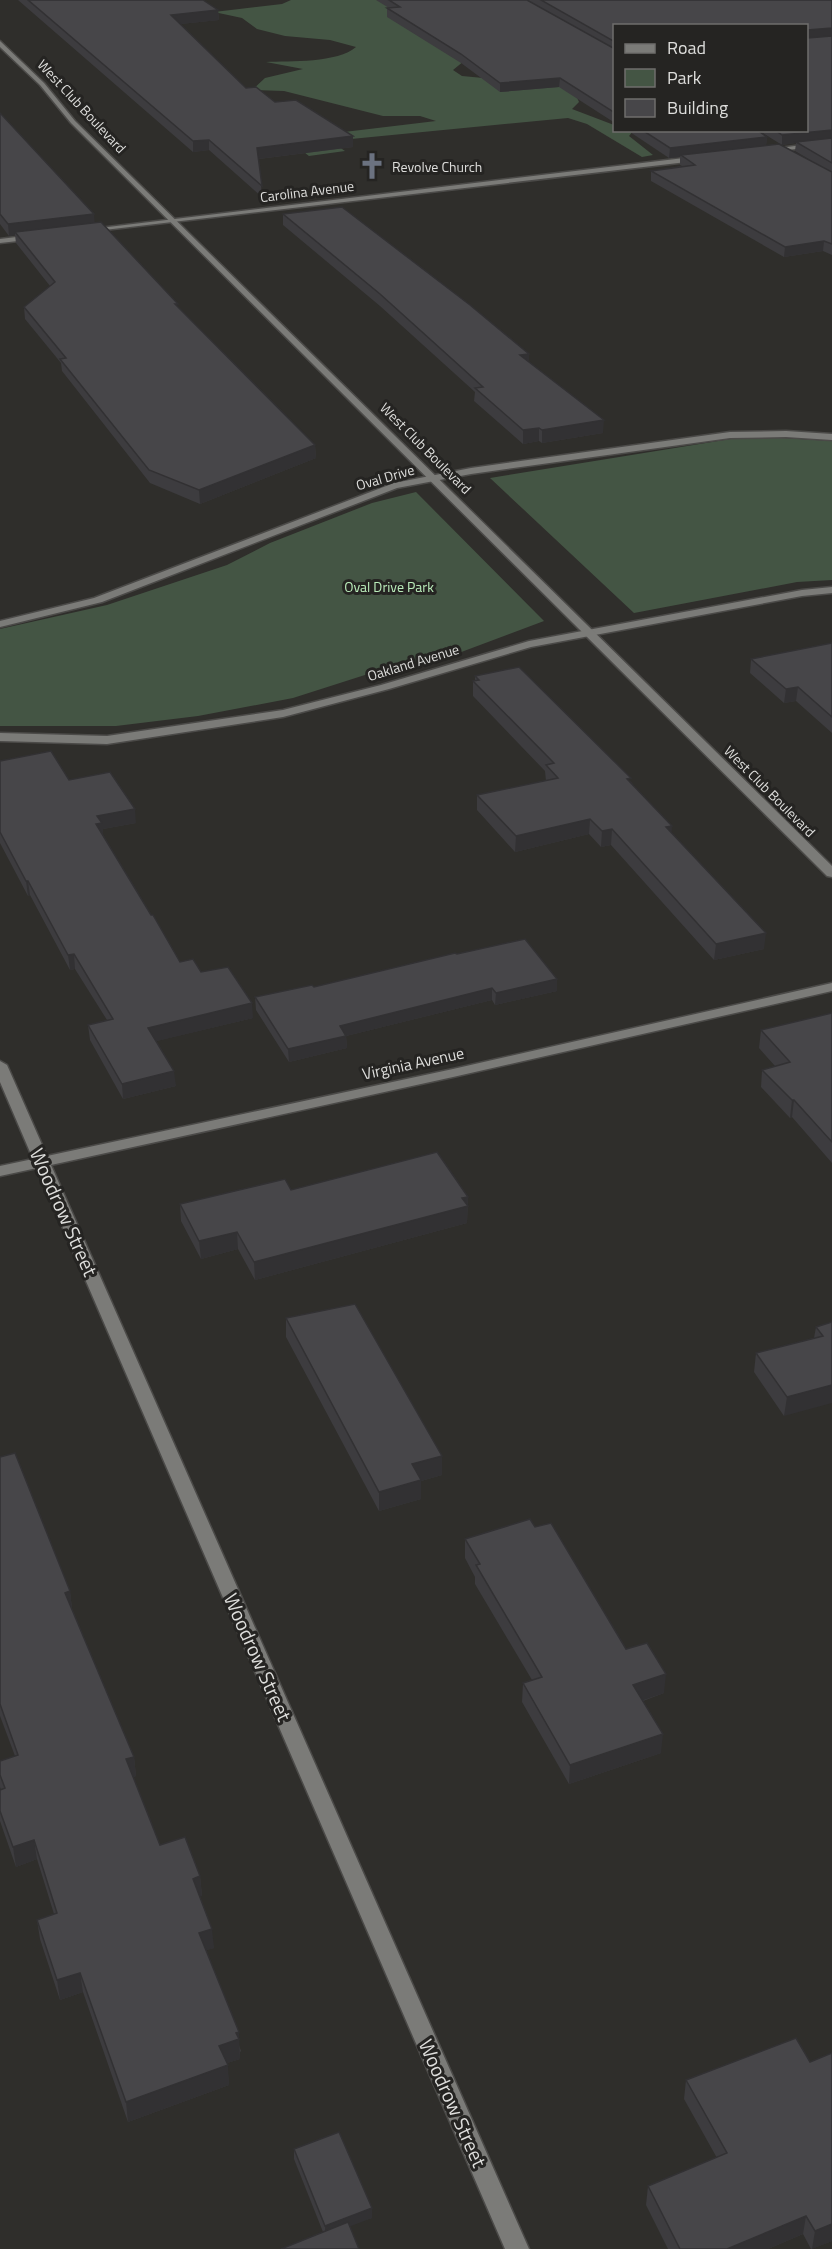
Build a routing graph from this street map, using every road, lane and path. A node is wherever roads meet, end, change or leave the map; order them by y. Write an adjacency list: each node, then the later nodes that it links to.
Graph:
1 (0, 43): 8 (street, West Club Boulevard)
2 (762, 140): 4 (street)
3 (832, 143): 4 (street)
4 (779, 149): 5 (street); 6 (street)
5 (758, 151)
6 (788, 154)
7 (713, 157): 8 (street, Carolina Avenue)
8 (173, 220): 9 (street, Carolina Avenue); 13 (street, West Club Boulevard)
9 (77, 231)
10 (44, 235): 11 (street)
11 (0, 240)
12 (832, 437): 13 (street, Oval Drive)
13 (435, 478): 15 (street, Oval Drive); 16 (street, West Club Boulevard)
14 (832, 590): 16 (street, Oakland Avenue)
15 (0, 624)
16 (590, 632): 17 (street, Oakland Avenue); 18 (street, West Club Boulevard)
17 (0, 737)
18 (832, 873)
19 (832, 987): 21 (street, Virginia Avenue)
20 (0, 1065): 21 (street, Woodrow Street)
21 (42, 1161): 22 (street, Virginia Avenue); 23 (street, Woodrow Street)
22 (0, 1171)
23 (518, 2249)

